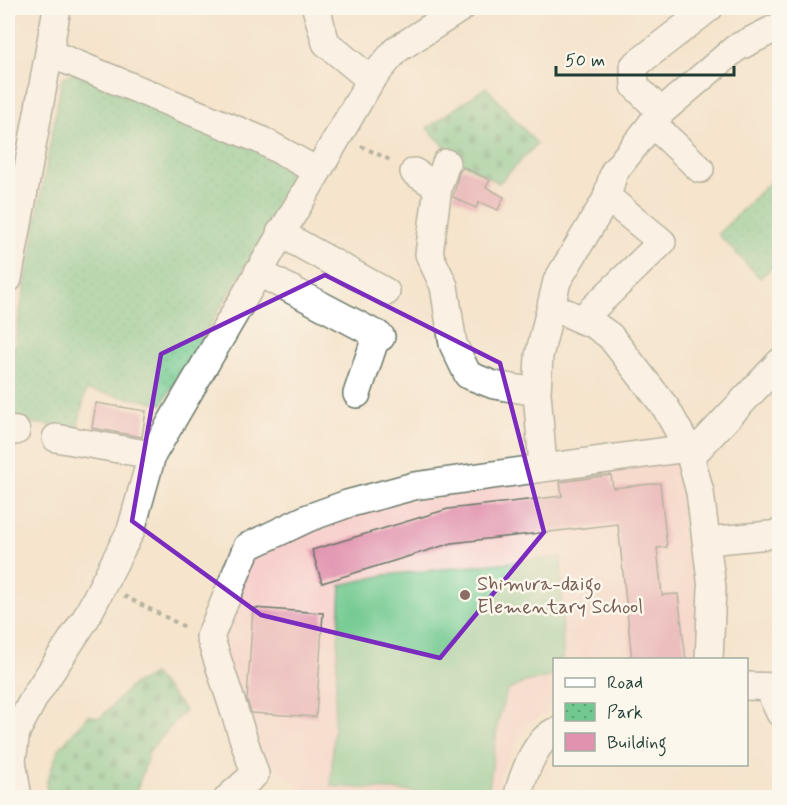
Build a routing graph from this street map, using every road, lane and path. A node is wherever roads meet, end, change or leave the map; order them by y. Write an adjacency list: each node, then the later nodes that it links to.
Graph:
1 (57, 8): 6 (street)
2 (316, 8): 7 (street)
3 (461, 8): 7 (street)
4 (709, 8): 8 (street)
5 (780, 26): 8 (street)
6 (48, 52): 11 (street); 13 (street)
7 (371, 80): 9 (street)
8 (657, 117): 10 (street); 14 (street)
9 (347, 138): 11 (street); 12 (path)
10 (700, 169)
11 (317, 171): 15 (street)
12 (414, 172): 22 (street)
13 (16, 183): 17 (street)
14 (607, 197): 19 (street); 20 (street)
15 (280, 234): 16 (street); 18 (street)
16 (258, 272): 23 (street); 26 (street)
17 (8, 279)
18 (386, 292)
19 (551, 306): 20 (street); 22 (street)
20 (581, 320): 25 (street)
21 (780, 362): 25 (street)
22 (537, 392): 27 (street)
23 (357, 394)
24 (56, 438): 26 (street)
25 (690, 452): 27 (street); 29 (street)
26 (152, 455): 30 (street)
27 (543, 467): 31 (street)
28 (780, 534): 29 (street)
29 (707, 541): 32 (street)
30 (103, 585): 31 (path); 36 (street)
31 (210, 637): 37 (street)
32 (709, 658)
33 (765, 687): 34 (street)
34 (780, 713)
35 (553, 733): 38 (street)
36 (13, 782)
37 (228, 798)
38 (517, 798)

